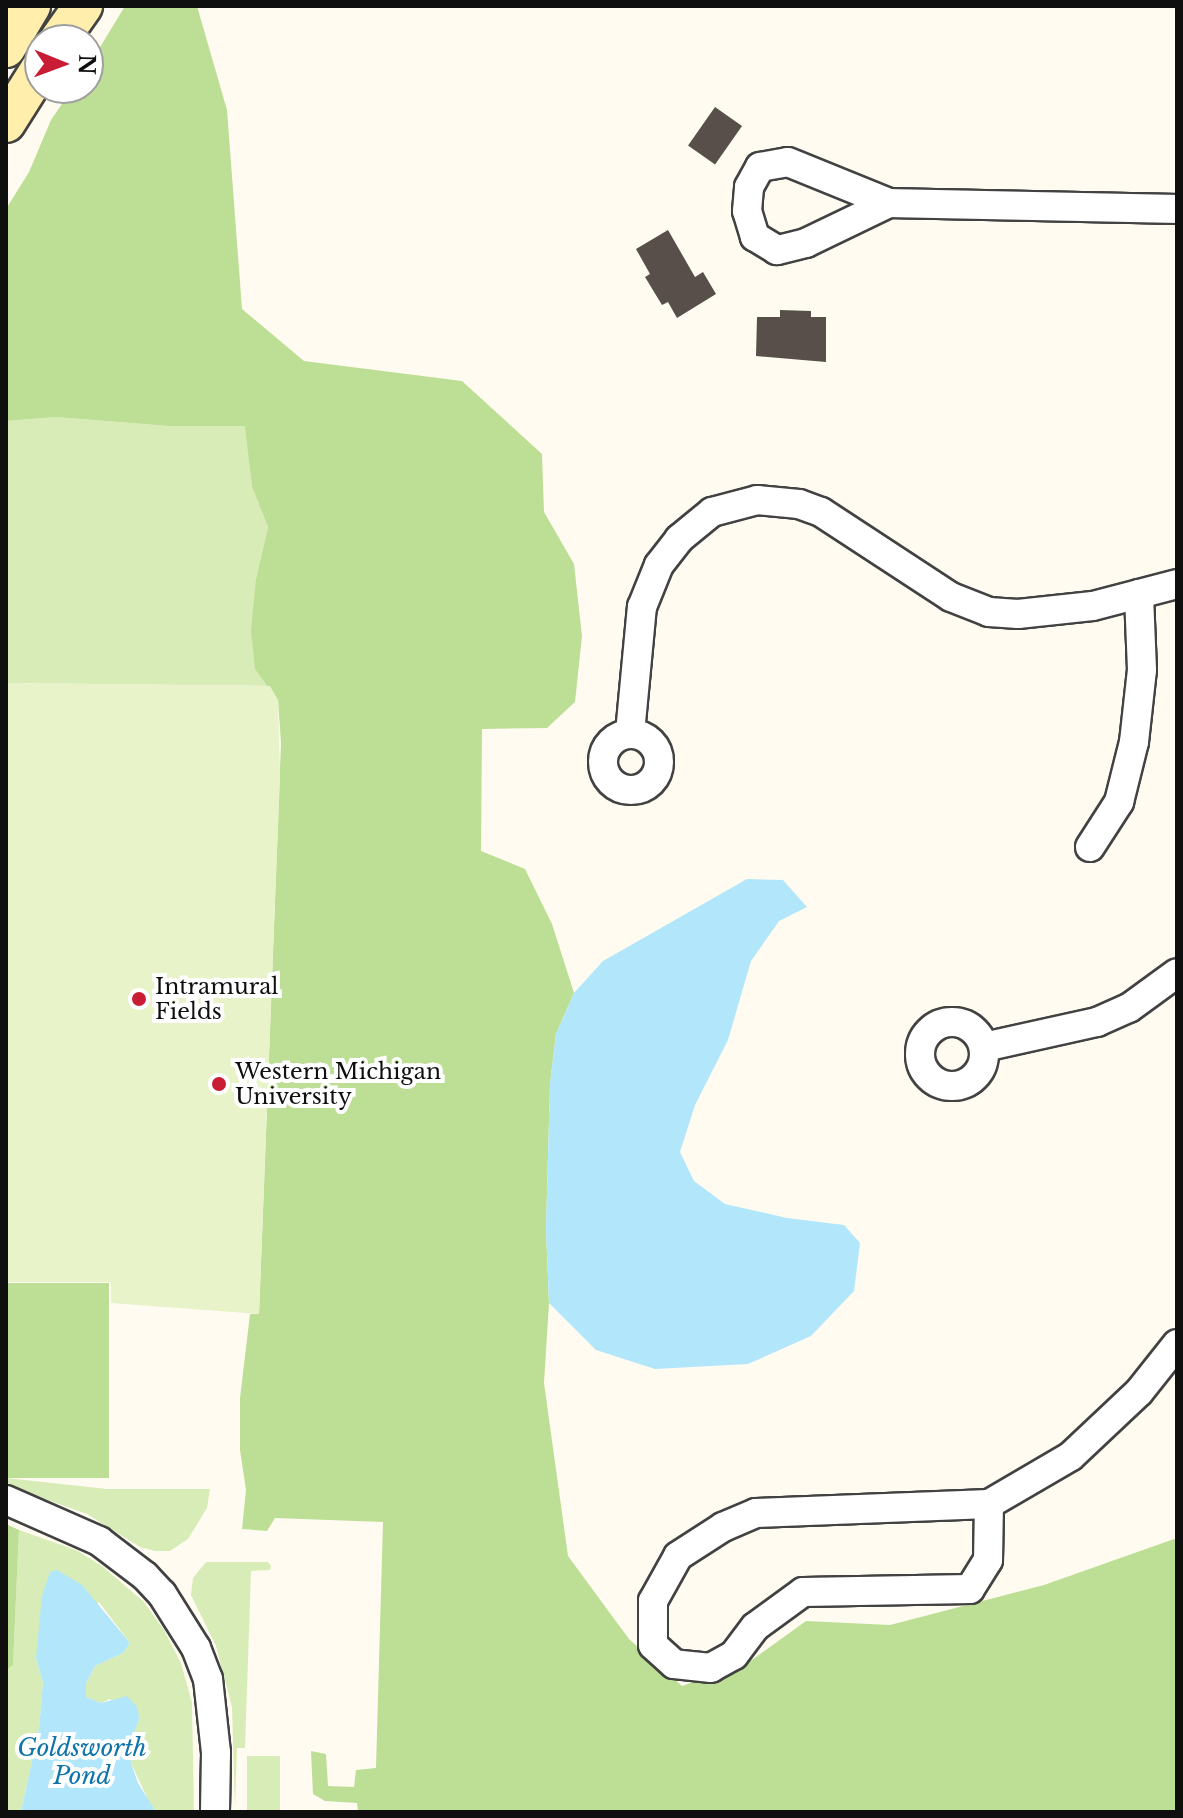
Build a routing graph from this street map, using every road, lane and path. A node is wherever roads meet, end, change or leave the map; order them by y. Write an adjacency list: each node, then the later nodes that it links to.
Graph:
1 (31, 6): 4 (street)
2 (80, 6): 3 (street)
3 (68, 24)
4 (6, 48)
5 (24, 94): 6 (street)
6 (6, 123)
7 (889, 203): 7 (street); 8 (street)
8 (1177, 209)
9 (1177, 584): 10 (street)
10 (1139, 594): 11 (street); 12 (street)
11 (630, 733)
12 (1090, 847)
13 (1177, 973): 14 (street)
14 (984, 1047)
15 (1177, 1344): 17 (street)
16 (6, 1500): 18 (street)
17 (989, 1504): 17 (street)
18 (215, 1812)

